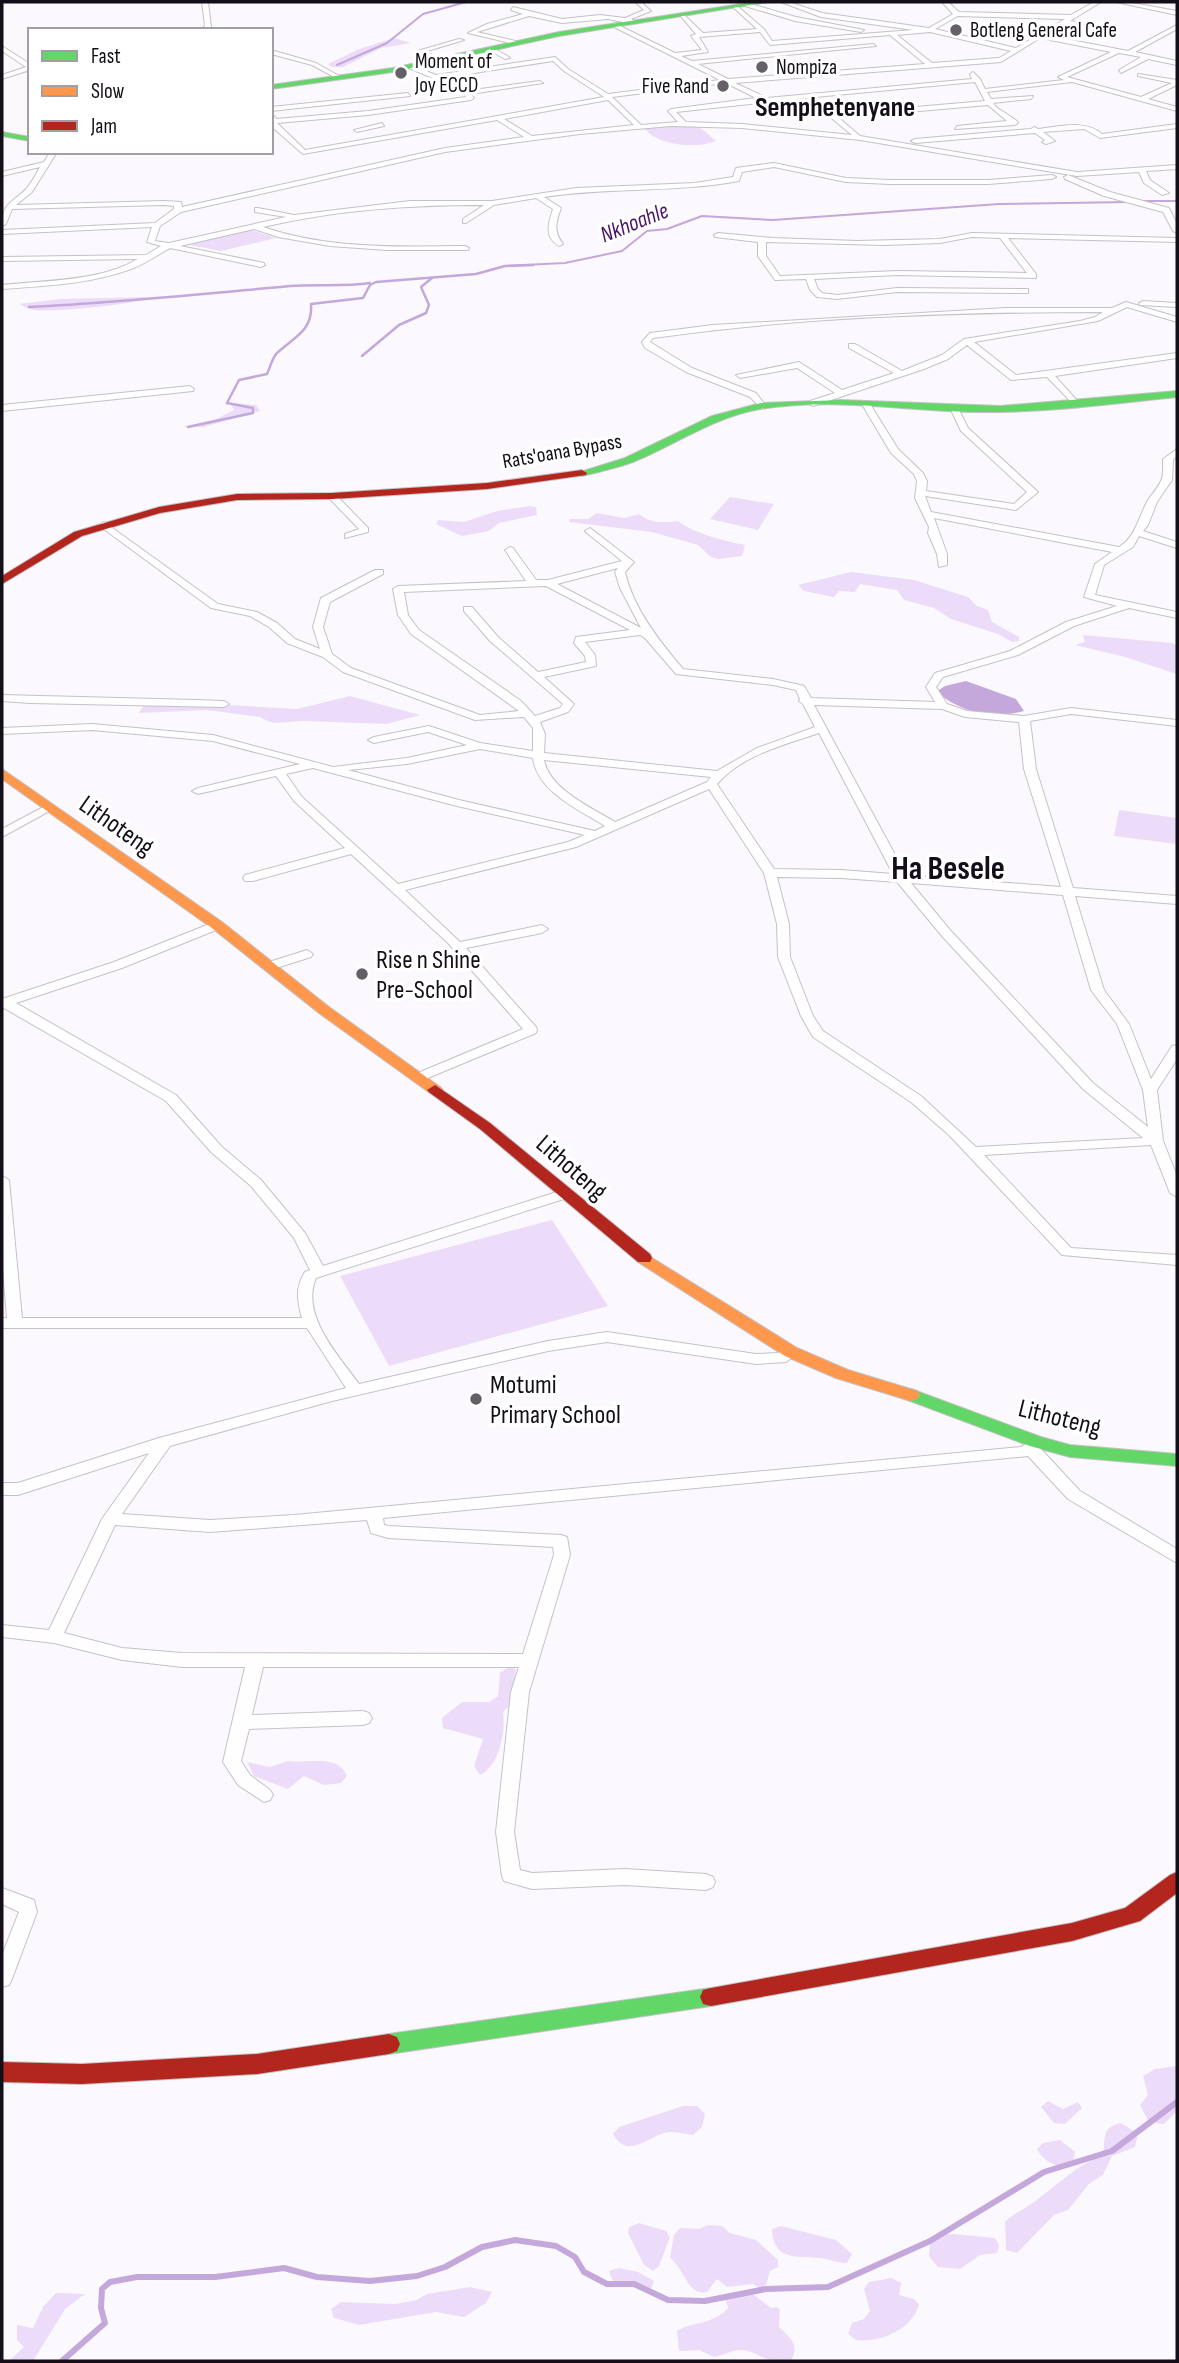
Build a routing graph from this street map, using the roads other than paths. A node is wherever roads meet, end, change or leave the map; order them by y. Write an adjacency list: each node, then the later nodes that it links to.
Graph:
1 (205, 2): 19 (street)
2 (638, 2): 15 (street)
3 (766, 2): 8 (main road)
4 (784, 2): 21 (street)
5 (945, 2): 11 (street)
6 (1098, 2): 14 (street)
7 (1119, 2): 10 (street)
8 (742, 6): 13 (main road); 20 (street); 22 (street)
9 (513, 9): 12 (street)
10 (1177, 13)
11 (957, 14): 14 (street); 21 (street)
12 (527, 15): 15 (street); 28 (street)
13 (681, 15): 15 (main road); 23 (street)
14 (1072, 17): 16 (street)
15 (625, 22): 28 (main road); 36 (street)
16 (1064, 22): 17 (street); 24 (street)
17 (1093, 26)
18 (1177, 27): 25 (street)
19 (205, 28)
20 (762, 30): 22 (street); 23 (street)
21 (930, 30): 22 (street); 32 (street)
22 (887, 34): 43 (street)
23 (702, 36): 36 (street)
24 (1039, 36): 32 (street); 33 (street)
25 (1158, 39): 27 (street); 35 (street)
26 (461, 40): 40 (street)
27 (1168, 40)
28 (519, 43): 31 (main road)
29 (873, 46): 42 (street)
30 (2, 48): 44 (street)
31 (491, 49): 38 (street); 40 (main road)
32 (1016, 50): 39 (street)
33 (1118, 51): 35 (street); 54 (street)
34 (273, 53): 51 (street)
35 (1129, 53): 37 (street)
36 (674, 55): 42 (street)
37 (1147, 57): 41 (street); 47 (street)
38 (507, 58)
39 (995, 60): 43 (street); 52 (street)
40 (440, 61): 45 (main road); 48 (street)
41 (1177, 63)
42 (692, 64): 53 (street)
43 (930, 65): 53 (street)
44 (28, 66)
45 (411, 67): 48 (street); 51 (main road)
46 (28, 68): 50 (street)
47 (1121, 71)
48 (467, 73): 61 (street)
49 (1140, 75): 56 (street)
50 (2, 77)
51 (338, 77): 57 (main road)
52 (978, 80): 58 (street); 60 (street)
53 (729, 81): 61 (street); 64 (street)
54 (1075, 81): 58 (street); 65 (street)
55 (540, 83): 63 (street)
56 (1177, 83): 65 (street)
57 (273, 87)
58 (982, 91): 66 (street)
59 (408, 95): 68 (street)
60 (809, 96): 64 (street); 72 (street)
61 (608, 97): 73 (street); 81 (street)
62 (1031, 97): 66 (street)
63 (471, 98): 67 (street); 71 (street)
64 (764, 99): 77 (street)
65 (1142, 99): 69 (street)
66 (988, 102): 72 (street); 76 (street)
67 (481, 105)
68 (273, 109)
69 (1177, 109)
70 (490, 111): 73 (street)
71 (366, 113): 75 (street); 79 (street)
72 (833, 116): 88 (street)
73 (499, 117): 86 (street); 90 (street)
74 (273, 118): 75 (street); 86 (street)
75 (305, 118): 78 (street)
76 (1015, 122): 83 (street); 84 (street)
77 (684, 124): 81 (street); 88 (street)
78 (334, 125)
79 (382, 125): 82 (street); 86 (street)
80 (1177, 126): 83 (street)
81 (640, 127): 90 (street)
82 (357, 130)
83 (1037, 131): 91 (street); 92 (street)
84 (911, 133)
85 (2, 134): 89 (main road)
86 (393, 134)
87 (898, 134): 88 (street)
88 (860, 138): 92 (street)
89 (28, 139)
90 (532, 139): 105 (street)
91 (1046, 142)
92 (895, 143): 98 (street)
93 (53, 154): 94 (street)
94 (46, 164): 97 (street); 103 (street)
95 (1177, 167): 96 (street)
96 (1142, 171): 98 (street); 100 (street)
97 (2, 174)
98 (1077, 174): 99 (street)
99 (1066, 176): 101 (street); 108 (street)
100 (1166, 193)
101 (537, 196): 102 (street); 119 (street)
102 (492, 203): 107 (street); 109 (street)
103 (9, 207): 105 (street); 110 (street)
104 (317, 207): 107 (street)
105 (178, 210): 111 (street)
106 (258, 210): 107 (street)
107 (294, 216): 112 (street)
108 (1173, 220): 113 (street)
109 (466, 221)
110 (2, 224)
111 (157, 225): 114 (street); 120 (street)
112 (253, 227): 120 (street); 121 (street)
113 (1177, 230)
114 (2, 232)
115 (718, 235): 118 (street)
116 (1004, 238): 117 (street); 118 (street); 125 (street)
117 (1177, 240)
118 (762, 241): 125 (street)
119 (559, 244)
120 (168, 246): 122 (street); 124 (street)
121 (465, 248)
122 (148, 257): 123 (street); 126 (street)
123 (2, 259)
124 (261, 265)
125 (809, 277): 127 (street)
126 (2, 287)
127 (1025, 291)
128 (1126, 304): 129 (street); 130 (street); 131 (street)
129 (1177, 305)
130 (1113, 310): 132 (street); 143 (street)
131 (1177, 320)
132 (967, 341): 135 (street); 136 (street)
133 (852, 346): 135 (street)
134 (1177, 355): 136 (street)
135 (900, 373): 139 (street)
136 (1049, 374): 142 (street)
137 (740, 375): 139 (street)
138 (190, 389): 145 (street)
139 (842, 394): 141 (street)
140 (1177, 394): 142 (main road, Rats'oana Bypass)
141 (813, 402): 143 (main road, Rats'oana Bypass); 144 (main road, Rats'oana Bypass)
142 (1076, 404): 146 (main road, Rats'oana Bypass)
143 (762, 406): 149 (main road, Rats'oana Bypass)
144 (867, 406): 146 (main road, Rats'oana Bypass); 148 (street)
145 (2, 408)
146 (955, 410): 148 (street)
147 (1177, 452): 153 (street)
148 (922, 493): 150 (street)
149 (332, 496): 151 (main road, Rats'oana Bypass); 154 (street)
150 (928, 514): 157 (street); 159 (street)
151 (104, 525): 161 (main road, Rats'oana Bypass); 168 (street)
152 (590, 531): 158 (street)
153 (1136, 532): 155 (street); 157 (street)
154 (348, 536)
155 (1177, 545)
156 (510, 550): 163 (street)
157 (1118, 550): 164 (street)
158 (629, 562): 162 (street); 167 (street)
159 (942, 565)
160 (379, 572): 168 (street)
161 (2, 581)
162 (548, 583): 163 (street); 167 (street)
163 (533, 584): 174 (street)
164 (1129, 605): 166 (street); 173 (street)
165 (468, 609): 169 (street)
166 (1177, 615)
167 (645, 634): 169 (street); 171 (street)
168 (327, 655): 174 (street)
169 (538, 675): 174 (street)
170 (2, 698): 172 (street)
171 (804, 701): 173 (street); 177 (street)
172 (224, 704)
173 (943, 706): 175 (street)
174 (531, 717): 181 (street)
175 (1024, 719): 176 (street); 197 (street)
176 (1177, 723)
177 (821, 729): 186 (street); 195 (street)
178 (2, 731): 182 (street)
179 (374, 740): 180 (street)
180 (480, 746): 181 (street); 183 (street)
181 (537, 757): 186 (street); 189 (street)
182 (313, 764): 183 (street); 184 (street)
183 (330, 769): 191 (street)
184 (279, 772): 187 (street); 192 (street)
185 (2, 773): 188 (main road, Lithoteng)
186 (714, 779): 189 (street); 193 (street)
187 (198, 791)
188 (48, 807): 190 (street); 199 (main road, Lithoteng)
189 (613, 826): 191 (street)
190 (2, 834)
191 (595, 834): 196 (street)
192 (352, 850): 194 (street); 196 (street)
193 (770, 873): 195 (street); 209 (street)
194 (249, 878)
195 (902, 880): 197 (street); 208 (street)
196 (394, 889): 201 (street)
197 (1069, 893): 198 (street); 207 (street)
198 (1177, 901)
199 (218, 925): 203 (main road, Lithoteng); 204 (street)
200 (542, 929): 201 (street)
201 (457, 946): 206 (street)
202 (307, 954): 203 (street)
203 (270, 966): 206 (main road, Lithoteng)
204 (3, 1002): 215 (street)
205 (1177, 1049): 207 (street)
206 (418, 1077): 213 (main road, Lithoteng)
207 (1150, 1090): 208 (street)
208 (1156, 1141): 209 (street); 210 (street)
209 (971, 1152): 214 (street)
210 (1172, 1164): 212 (street)
211 (2, 1180): 216 (street)
212 (1177, 1193)
213 (565, 1194): 215 (street); 218 (main road, Lithoteng)
214 (1177, 1260)
215 (319, 1273): 217 (street)
216 (8, 1323): 217 (street)
217 (310, 1323): 219 (street)
218 (791, 1352): 219 (street); 221 (main road, Lithoteng)
219 (356, 1391): 220 (street)
220 (165, 1442): 223 (street); 225 (street)
221 (1033, 1446): 222 (main road, Lithoteng); 224 (street); 226 (street)
222 (1177, 1460)
223 (2, 1489)
224 (374, 1515): 225 (street); 229 (street)
225 (110, 1519): 228 (street)
226 (1177, 1557)
227 (2, 1631): 228 (street)
228 (54, 1637): 230 (street)
229 (530, 1661): 230 (street); 235 (street)
230 (255, 1662): 232 (street)
231 (363, 1718): 232 (street)
232 (242, 1722): 233 (street)
233 (264, 1795)
234 (1177, 1881): 238 (main road)
235 (706, 1882)
236 (2, 1896): 237 (street)
237 (2, 1979)
238 (2, 2072)

